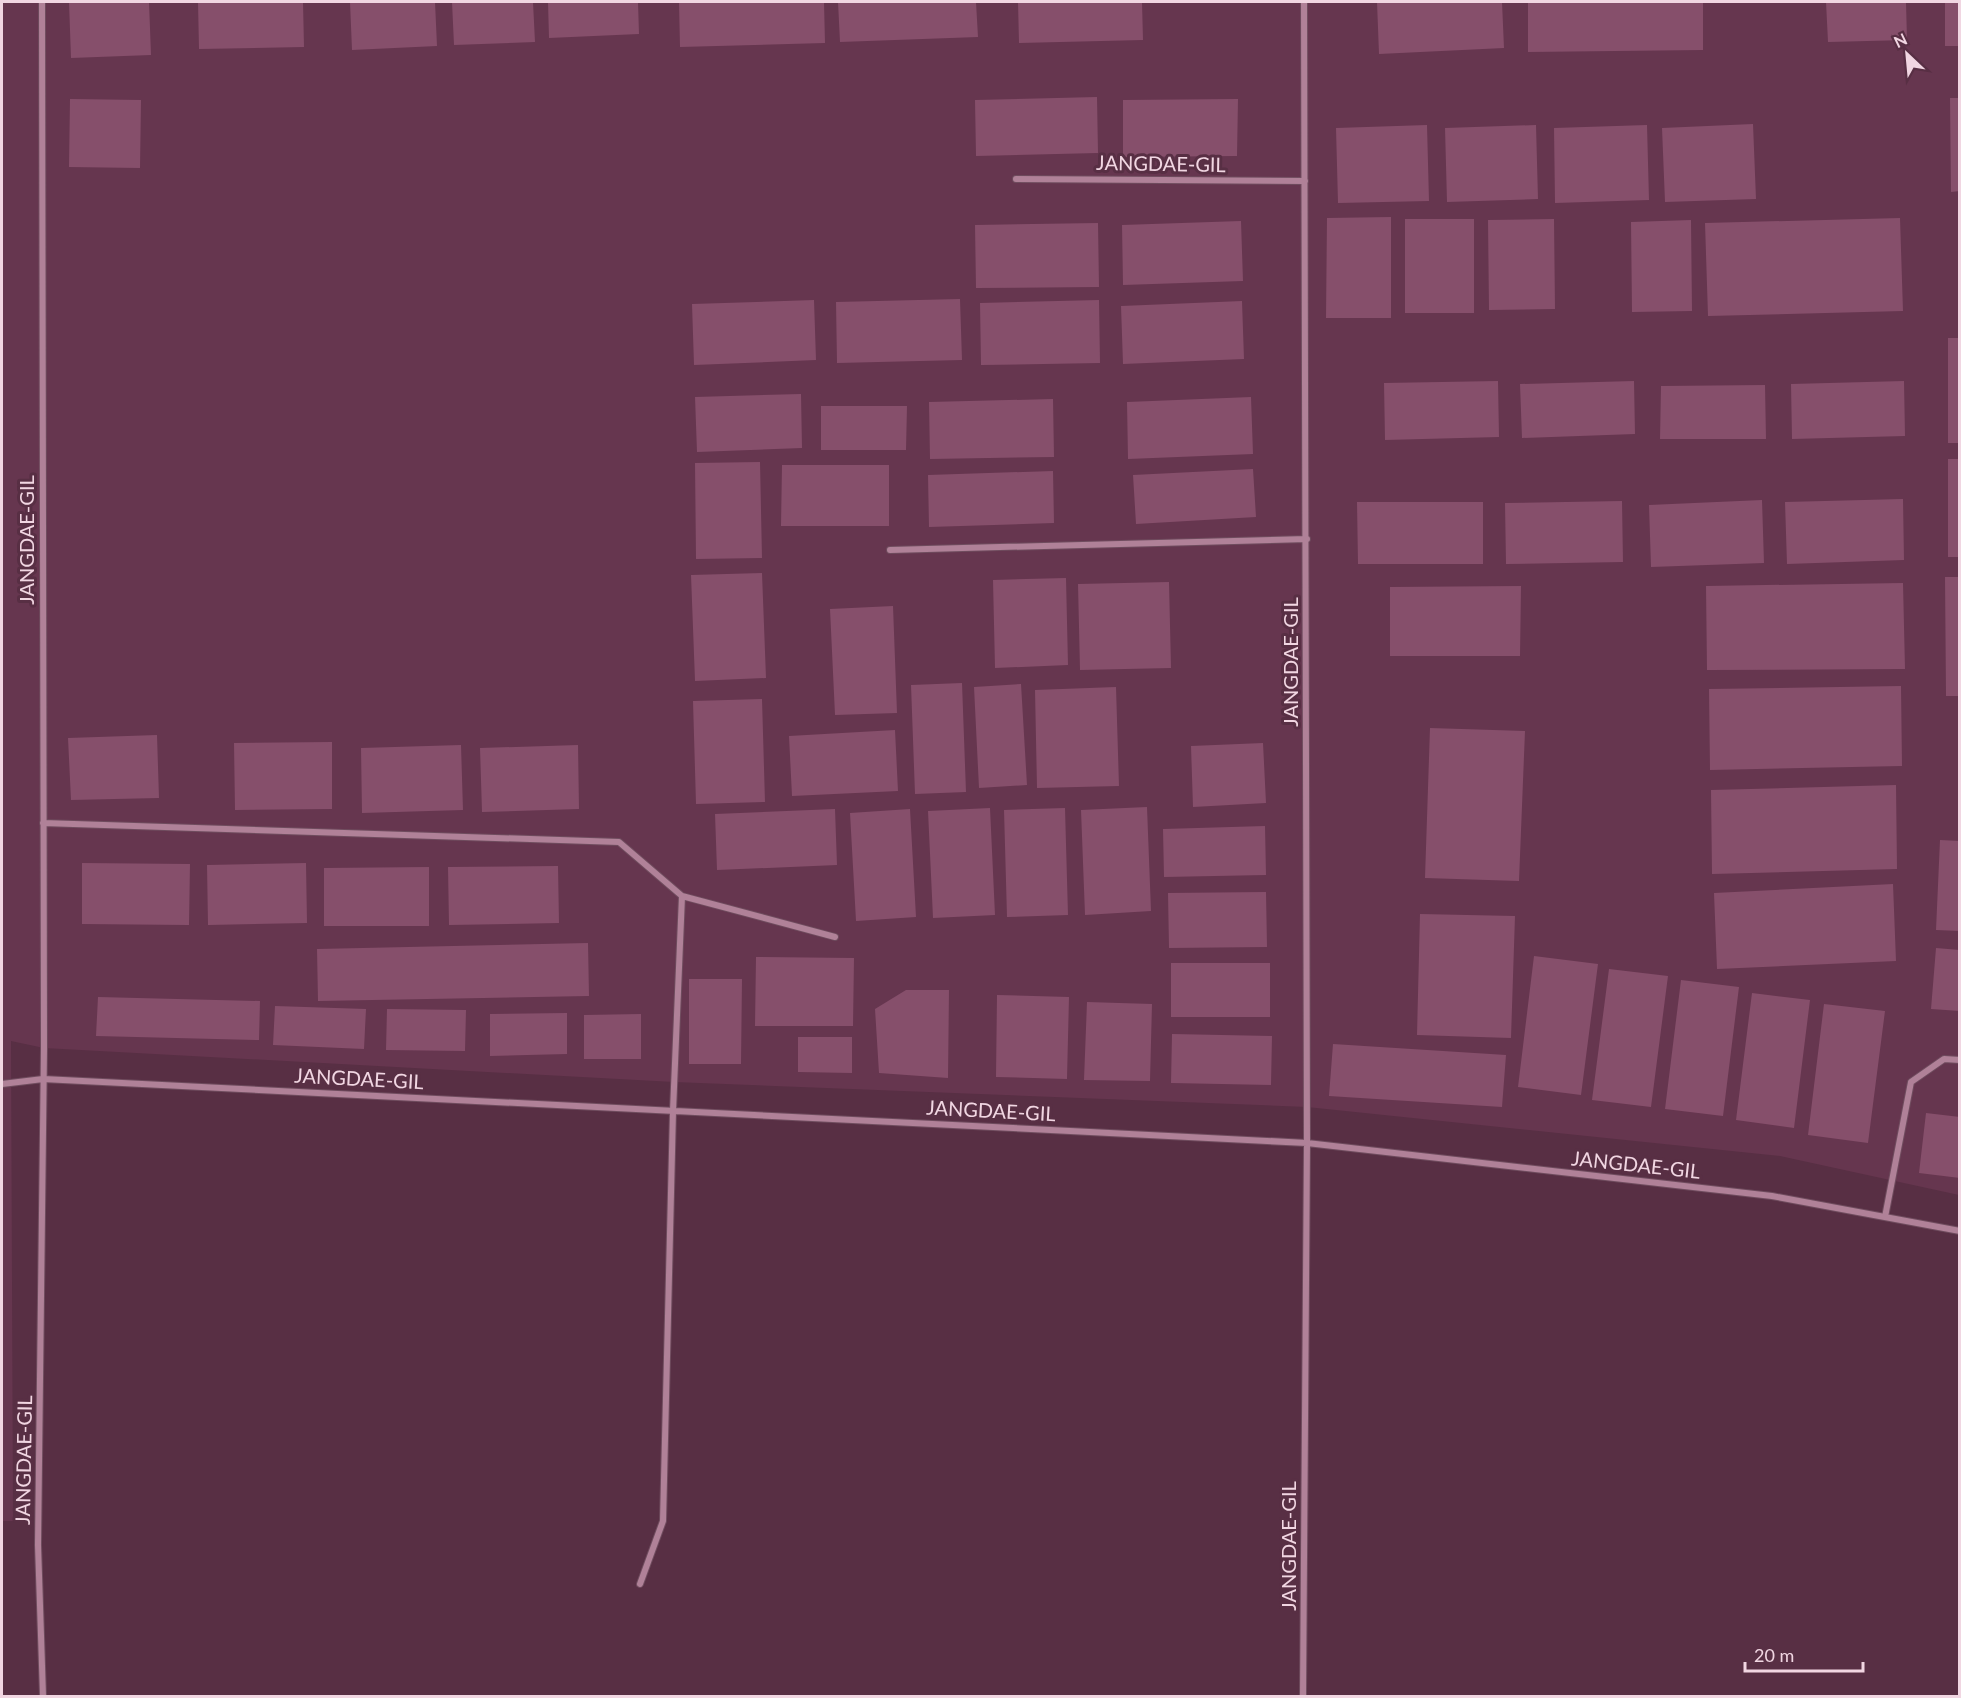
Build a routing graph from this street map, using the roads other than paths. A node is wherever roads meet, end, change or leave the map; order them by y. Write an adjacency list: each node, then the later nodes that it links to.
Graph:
1 (42, 2): 7 (street, JANGDAE-GIL)
2 (1304, 2): 4 (street, JANGDAE-GIL)
3 (1016, 179): 4 (street, JANGDAE-GIL)
4 (1305, 181): 5 (street, JANGDAE-GIL)
5 (1307, 539): 6 (street); 14 (street, JANGDAE-GIL)
6 (890, 550)
7 (43, 823): 8 (street); 11 (street, JANGDAE-GIL)
8 (682, 896): 9 (street); 13 (street)
9 (835, 937)
10 (1959, 1060): 15 (street)
11 (43, 1079): 12 (street, JANGDAE-GIL); 13 (street, JANGDAE-GIL); 18 (street, JANGDAE-GIL)
12 (2, 1084)
13 (673, 1111): 14 (street, JANGDAE-GIL); 17 (street)
14 (1307, 1143): 15 (street, JANGDAE-GIL); 19 (street, JANGDAE-GIL)
15 (1886, 1217): 16 (street, JANGDAE-GIL)
16 (1959, 1231)
17 (640, 1584)
18 (43, 1696)
19 (1303, 1696)

